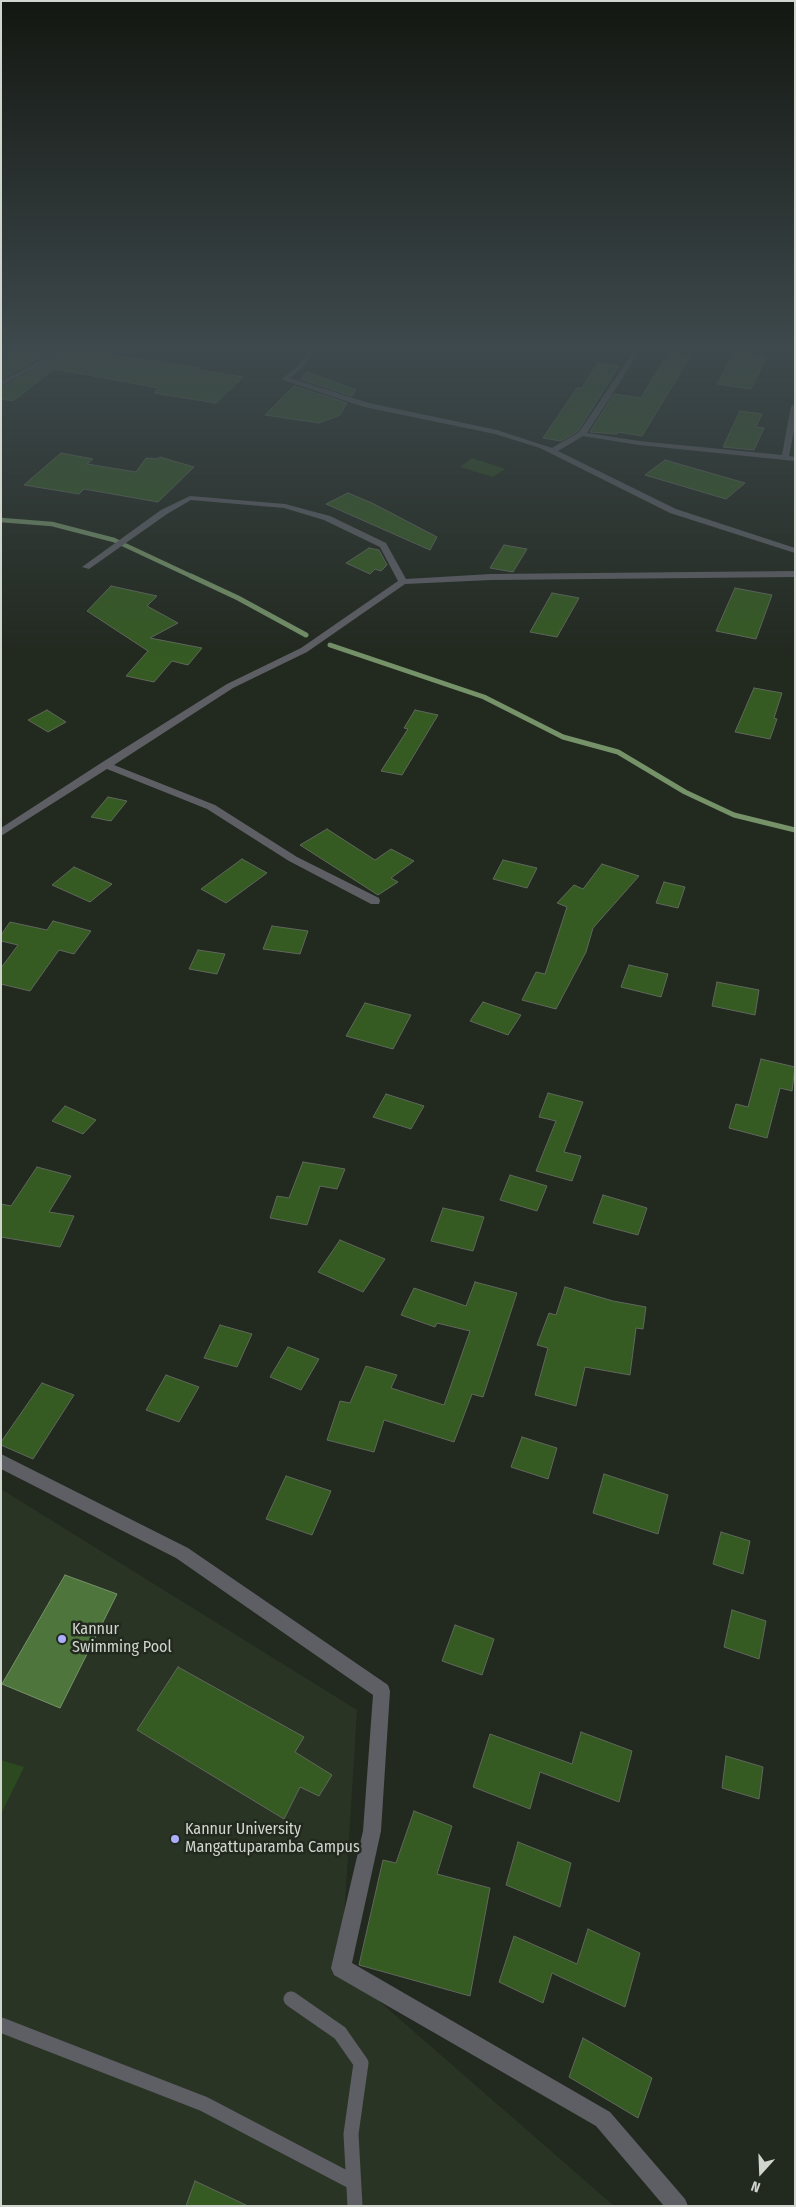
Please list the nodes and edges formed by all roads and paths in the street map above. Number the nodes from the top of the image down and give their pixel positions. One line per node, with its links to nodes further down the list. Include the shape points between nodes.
1 (558, 454): 6 (street, via 673,511)
2 (746, 454): 4 (street)
3 (786, 454): 4 (street)
4 (785, 458): 5 (street)
5 (795, 459)
6 (795, 551)
7 (86, 567): 9 (street, via 164,512 190,498 285,506 327,518 383,545)
8 (795, 574): 9 (street, via 491,577)
9 (403, 582): 10 (street, via 304,650 230,686)
10 (105, 765): 11 (street); 12 (street, via 211,807 293,859)
11 (1, 833)
12 (375, 901)
13 (1, 1462): 18 (street, via 182,1553 382,1691 372,1831 341,1968 603,2119)
14 (291, 1998): 16 (lane, via 340,2033 361,2063 351,2134)
15 (1, 2026): 16 (lane, via 204,2104)
16 (353, 2182): 17 (lane)
17 (355, 2206)
18 (678, 2206)

